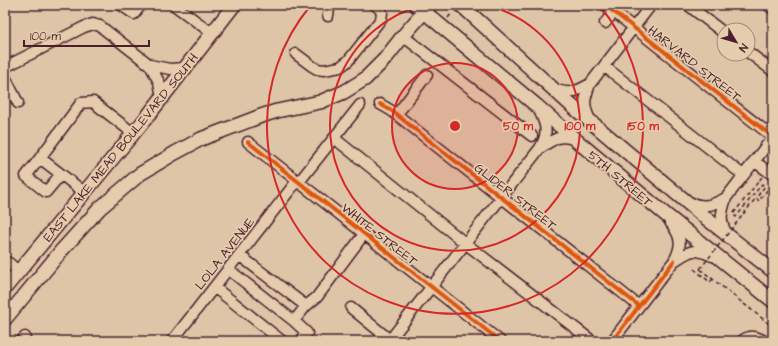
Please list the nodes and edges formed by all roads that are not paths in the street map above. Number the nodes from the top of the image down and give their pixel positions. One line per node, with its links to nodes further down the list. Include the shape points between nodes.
1 (121, 5): 2 (street, via 134,14)
2 (141, 5)
3 (174, 5): 19 (street)
4 (330, 5): 15 (street)
5 (375, 5): 21 (street, via 382,13 381,19 348,61 340,66 317,69)
6 (461, 5): 31 (main road, 5TH STREET)
7 (605, 5): 14 (street, HARVARD STREET)
8 (651, 5): 18 (street)
9 (688, 5): 17 (street)
10 (768, 5): 13 (street)
11 (233, 6): 19 (main road, EAST LAKE MEAD BOULEVARD SOUTH)
12 (424, 7): 20 (main road); 36 (main road, 5TH STREET)
13 (773, 9)
14 (614, 12): 16 (street); 18 (street, HARVARD STREET)
15 (328, 16)
16 (605, 24)
17 (716, 27)
18 (633, 28): 24 (street); 41 (street, HARVARD STREET)
19 (212, 33): 26 (main road, EAST LAKE MEAD BOULEVARD SOUTH)
20 (403, 36): 40 (street); 74 (main road, via 365,79 344,92 320,102 261,116 201,139 140,174 100,208 57,255)
21 (296, 54)
22 (756, 58): 27 (street)
23 (150, 65): 25 (street, via 100,26 93,24); 26 (street, via 170,69); 32 (street, via 159,82)
24 (604, 66): 30 (street); 49 (street)
25 (5, 67)
26 (185, 68): 32 (main road, EAST LAKE MEAD BOULEVARD SOUTH)
27 (773, 71)
28 (428, 75): 37 (street)
29 (5, 76): 33 (street)
30 (590, 84): 31 (street, via 572,92); 38 (street, via 585,104)
31 (553, 89): 38 (main road, 5TH STREET)
32 (162, 97): 39 (main road, EAST LAKE MEAD BOULEVARD SOUTH)
33 (18, 102)
34 (380, 104): 37 (street, GLIDER STREET)
35 (360, 105): 42 (street, LOLA AVENUE)
36 (538, 106): 44 (main road, 5TH STREET); 45 (street, via 546,129)
37 (396, 114): 53 (street, GLIDER STREET)
38 (591, 122): 55 (main road, 5TH STREET)
39 (133, 133): 46 (street, via 93,102 81,103); 52 (main road, EAST LAKE MEAD BOULEVARD SOUTH)
40 (532, 136)
41 (773, 137): 47 (street)
42 (334, 138): 51 (street, LOLA AVENUE); 59 (street)
43 (248, 142): 51 (street, WHITE STREET)
44 (577, 142): 45 (street, via 567,137 559,137); 56 (main road, 5TH STREET)
45 (540, 148): 53 (street)
46 (40, 158): 48 (street); 48 (street, via 26,176 46,192)
47 (754, 161): 49 (street); 50 (street)
48 (61, 174): 52 (street)
49 (743, 175): 54 (street)
50 (768, 175)
51 (298, 182): 57 (street, WHITE STREET); 60 (street, LOLA AVENUE)
52 (84, 192): 66 (main road, EAST LAKE MEAD BOULEVARD SOUTH)
53 (501, 197): 59 (street); 72 (street, GLIDER STREET)
54 (726, 198): 55 (street, via 708,206 696,205); 58 (street, via 721,218)
55 (685, 200): 58 (main road, 5TH STREET)
56 (666, 215): 61 (street, via 679,238 679,248); 62 (main road, 5TH STREET)
57 (364, 234): 67 (street, WHITE STREET); 71 (street, via 317,297)
58 (728, 235): 65 (main road, 5TH STREET)
59 (465, 243): 67 (street); 82 (street)
60 (239, 255): 64 (street, LOLA AVENUE); 71 (street)
61 (674, 261): 62 (street, via 696,250); 72 (street)
62 (723, 261): 70 (main road, 5TH STREET)
63 (5, 263): 66 (street, via 9,263)
64 (228, 269): 68 (street, LOLA AVENUE); 75 (street)
65 (773, 271)
66 (19, 272): 69 (main road, EAST LAKE MEAD BOULEVARD SOUTH)
67 (431, 286): 80 (street); 81 (street, WHITE STREET)
68 (214, 287): 76 (street, LOLA AVENUE); 78 (street)
69 (5, 288)
70 (773, 301)
71 (306, 306): 75 (street)
72 (639, 306): 83 (street)
73 (351, 308): 80 (street)
74 (5, 320)
75 (294, 321): 79 (street, via 306,333)
76 (173, 340)
77 (744, 340): 84 (street, via 757,337)
78 (282, 341)
79 (300, 341)
80 (389, 341)
81 (500, 341)
82 (592, 341)
83 (612, 341)
84 (764, 341)

